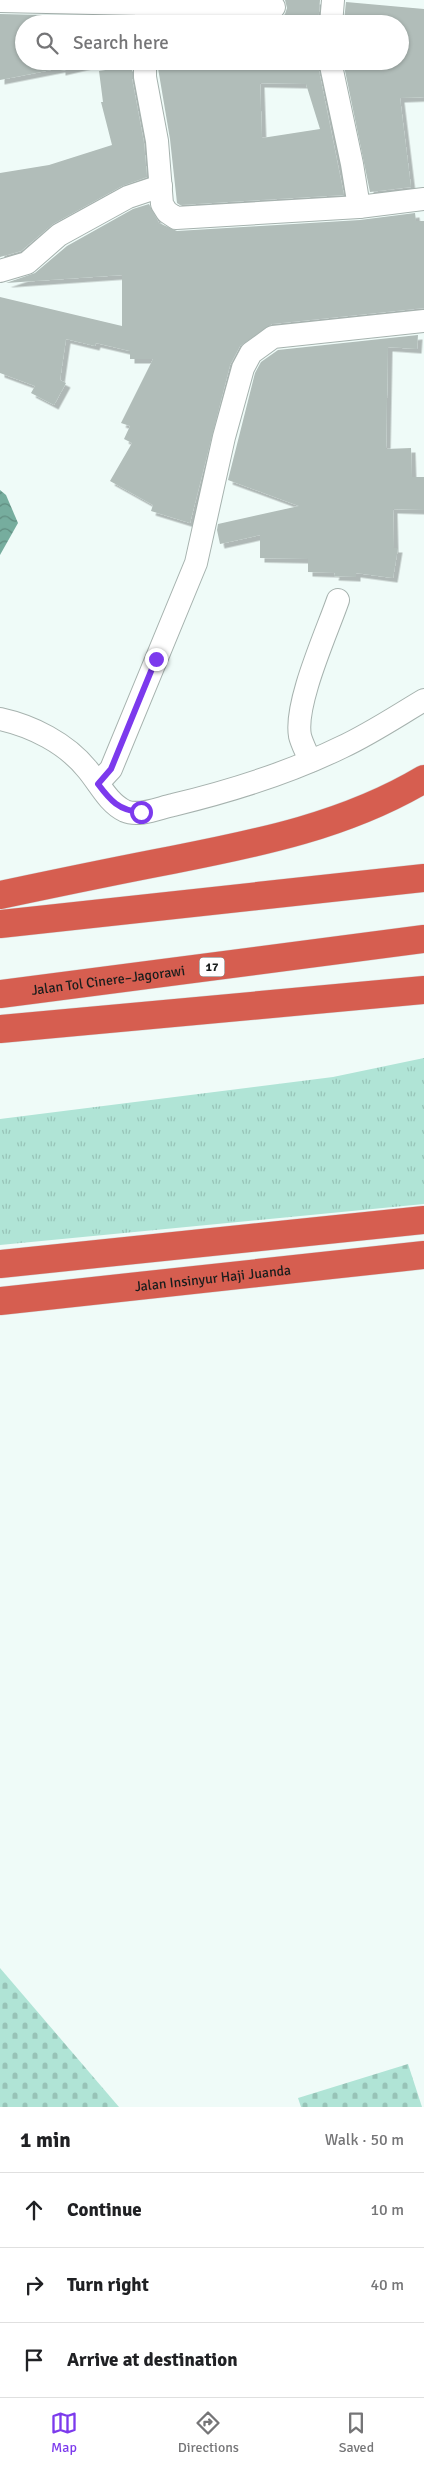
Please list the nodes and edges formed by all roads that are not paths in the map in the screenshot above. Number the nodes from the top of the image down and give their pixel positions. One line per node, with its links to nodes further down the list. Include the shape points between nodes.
1 (333, 0): 5 (street)
2 (0, 1): 4 (street)
3 (274, 7): 4 (street)
4 (146, 13)
5 (332, 15)
6 (145, 70): 8 (street, via 158,141)
7 (332, 70): 10 (street)
8 (161, 186): 10 (street, via 162,204 176,218); 11 (street, via 128,197 59,235 27,263)
9 (424, 199): 10 (street)
10 (359, 207)
11 (0, 271)
12 (424, 321): 18 (street, via 273,337 252,353 243,368 224,437 196,563 111,769)
13 (338, 600): 16 (street, via 300,713 300,736)
14 (424, 700): 16 (street, via 342,748)
15 (0, 719): 18 (street, via 20,723 58,743 74,755)
16 (310, 761): 18 (street, via 215,795 141,812 127,812 117,806)
17 (424, 780): 20 (highway, via 392,798 314,828 214,852)
18 (98, 784)
19 (424, 878): 21 (highway)
20 (0, 895)
21 (0, 924)
22 (424, 939): 24 (highway, Jalan Tol Cinere–Jagorawi / 17)
23 (424, 990): 25 (highway)
24 (0, 994)
25 (0, 1029)
26 (424, 1220): 28 (highway)
27 (424, 1255): 29 (highway, Jalan Insinyur Haji Juanda)
28 (1, 1264): 29 (highway)
29 (4, 1301)

